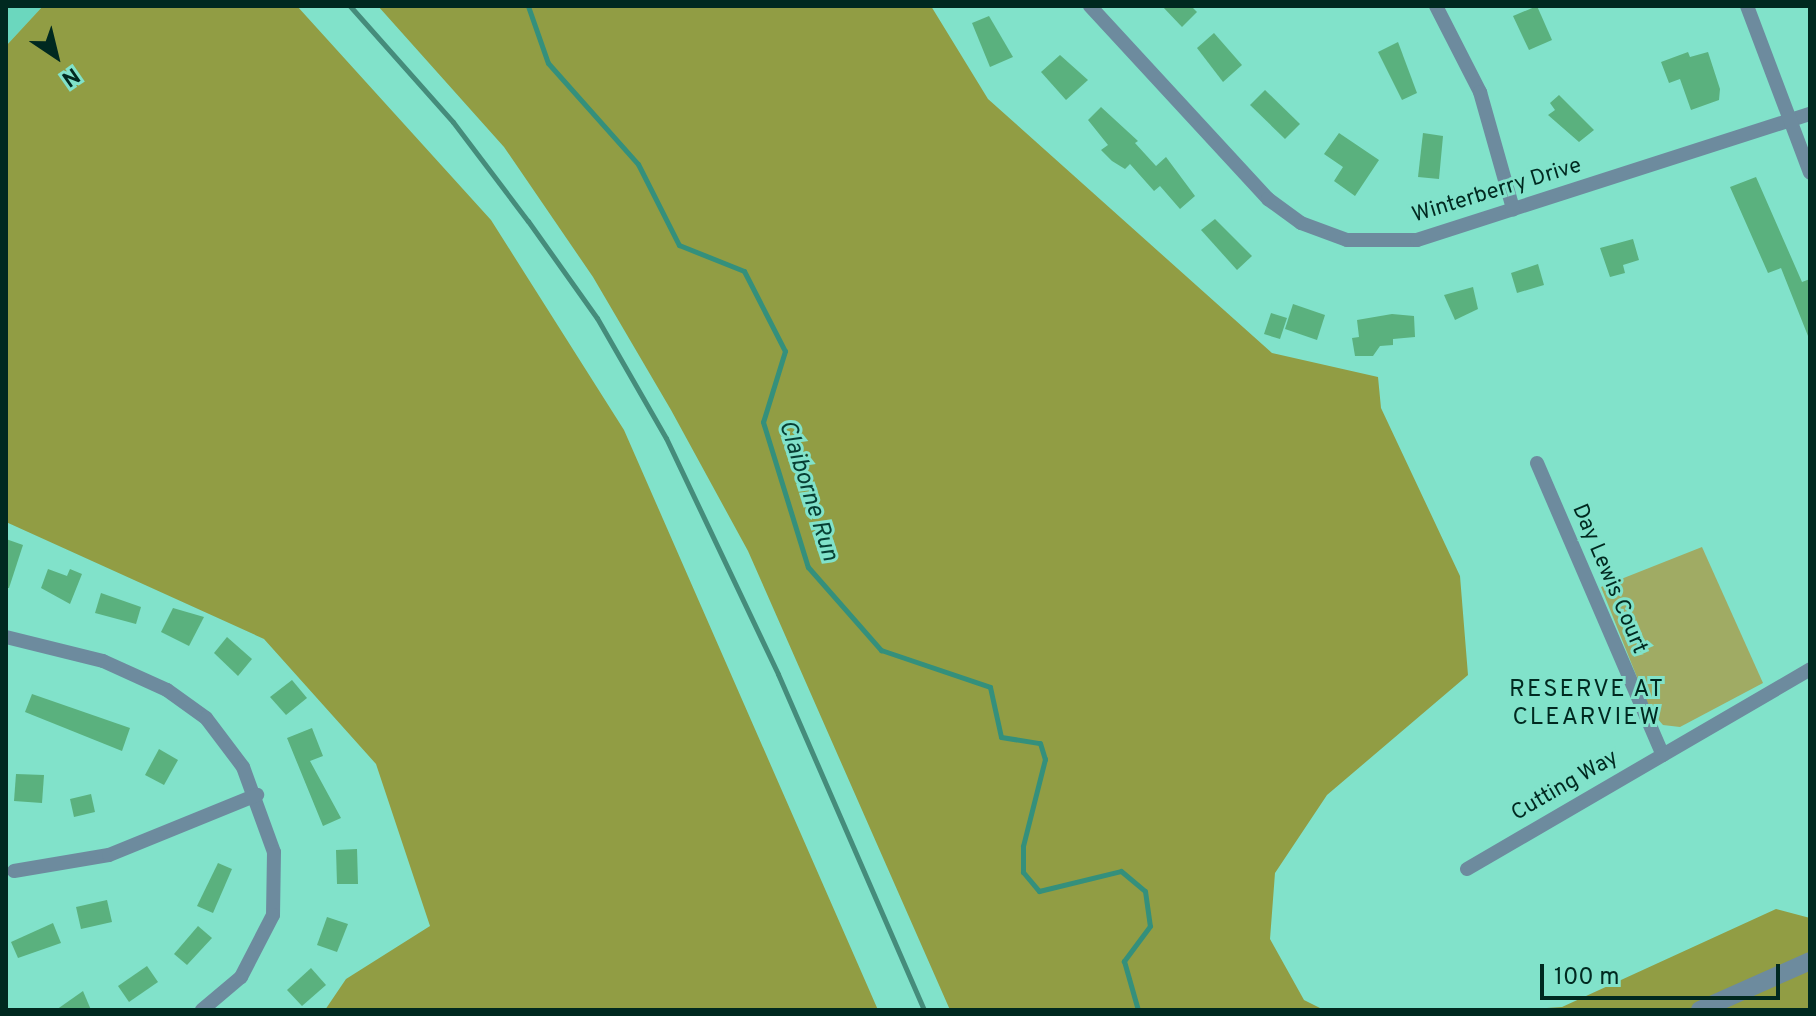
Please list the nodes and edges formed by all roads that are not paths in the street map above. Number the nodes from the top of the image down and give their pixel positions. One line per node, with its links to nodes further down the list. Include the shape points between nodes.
1 (1090, 6): 7 (street, Winterberry Drive, via 1268,199 1301,223 1347,240 1397,243)
2 (1436, 6): 7 (street, via 1480,92)
3 (1747, 6): 5 (street)
4 (1810, 114): 5 (street, Winterberry Drive)
5 (1787, 122): 6 (street); 7 (street, Winterberry Drive)
6 (1810, 173)
7 (1513, 209)
8 (1537, 463): 11 (street, Day Lewis Court)
9 (6, 637): 12 (street, via 103,661 167,690 197,710 226,741)
10 (1810, 669): 11 (street, Cutting Way)
11 (1663, 755): 13 (street, Cutting Way)
12 (257, 795): 14 (street, via 109,855); 16 (street, via 274,852 273,915 241,977)
13 (1467, 869)
14 (14, 871)
15 (1810, 961): 17 (street)
16 (202, 1010)
17 (1700, 1010)

